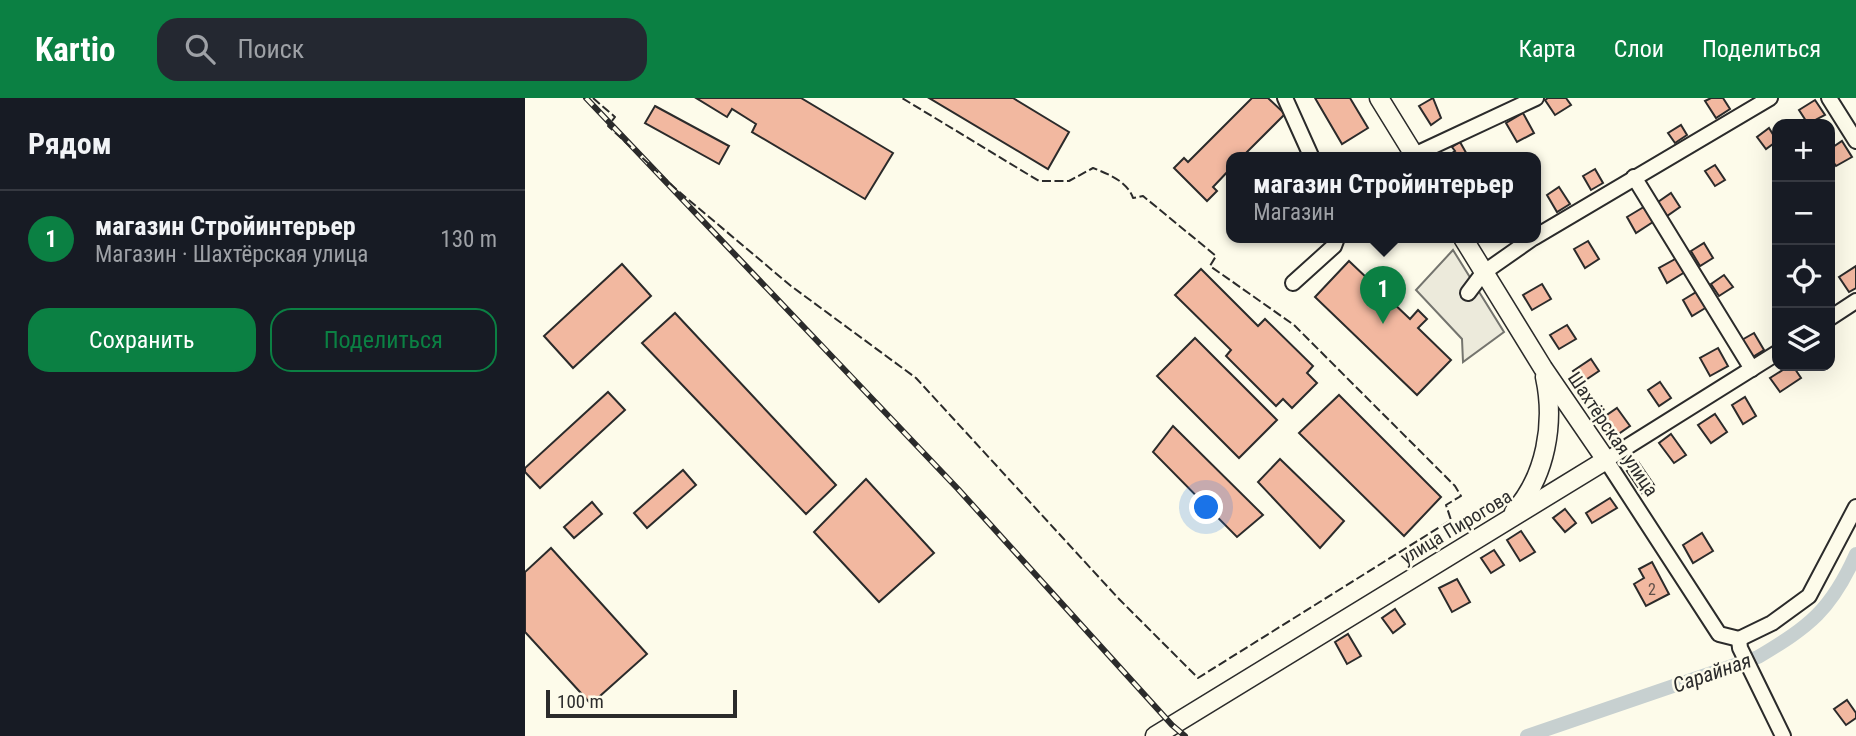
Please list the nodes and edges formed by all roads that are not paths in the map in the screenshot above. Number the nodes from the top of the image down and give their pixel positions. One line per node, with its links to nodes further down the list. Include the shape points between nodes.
1 (1285, 98): 7 (street)
2 (1379, 98): 8 (main road)
3 (1536, 98): 9 (street)
4 (1770, 98): 10 (street)
5 (1829, 98): 6 (street)
6 (1856, 141)
7 (1310, 152)
8 (1413, 152)
9 (1423, 152)
10 (1634, 177): 11 (street); 22 (street)
11 (1541, 234)
12 (1335, 243): 16 (street)
13 (1466, 243): 15 (main road, Шахтёрская улица)
14 (1527, 243): 15 (street)
15 (1483, 273): 17 (street); 21 (main road, Шахтёрская улица)
16 (1293, 283)
17 (1468, 293)
18 (1856, 301): 19 (street)
19 (1835, 315)
20 (1772, 356): 22 (street, улица Пирогова)
21 (1542, 368): 23 (main road, Шахтёрская улица); 25 (main road, via 1549,416 1542,461 1527,494)
22 (1752, 369): 23 (street, улица Пирогова)
23 (1606, 460): 25 (main road, улица Пирогова); 26 (street, Шахтёрская улица, via 1719,634)
24 (1856, 507): 26 (street, via 1809,596)
25 (1504, 522): 27 (main road, улица Пирогова)
26 (1739, 644): 28 (street)
27 (1155, 736)
28 (1783, 736)

